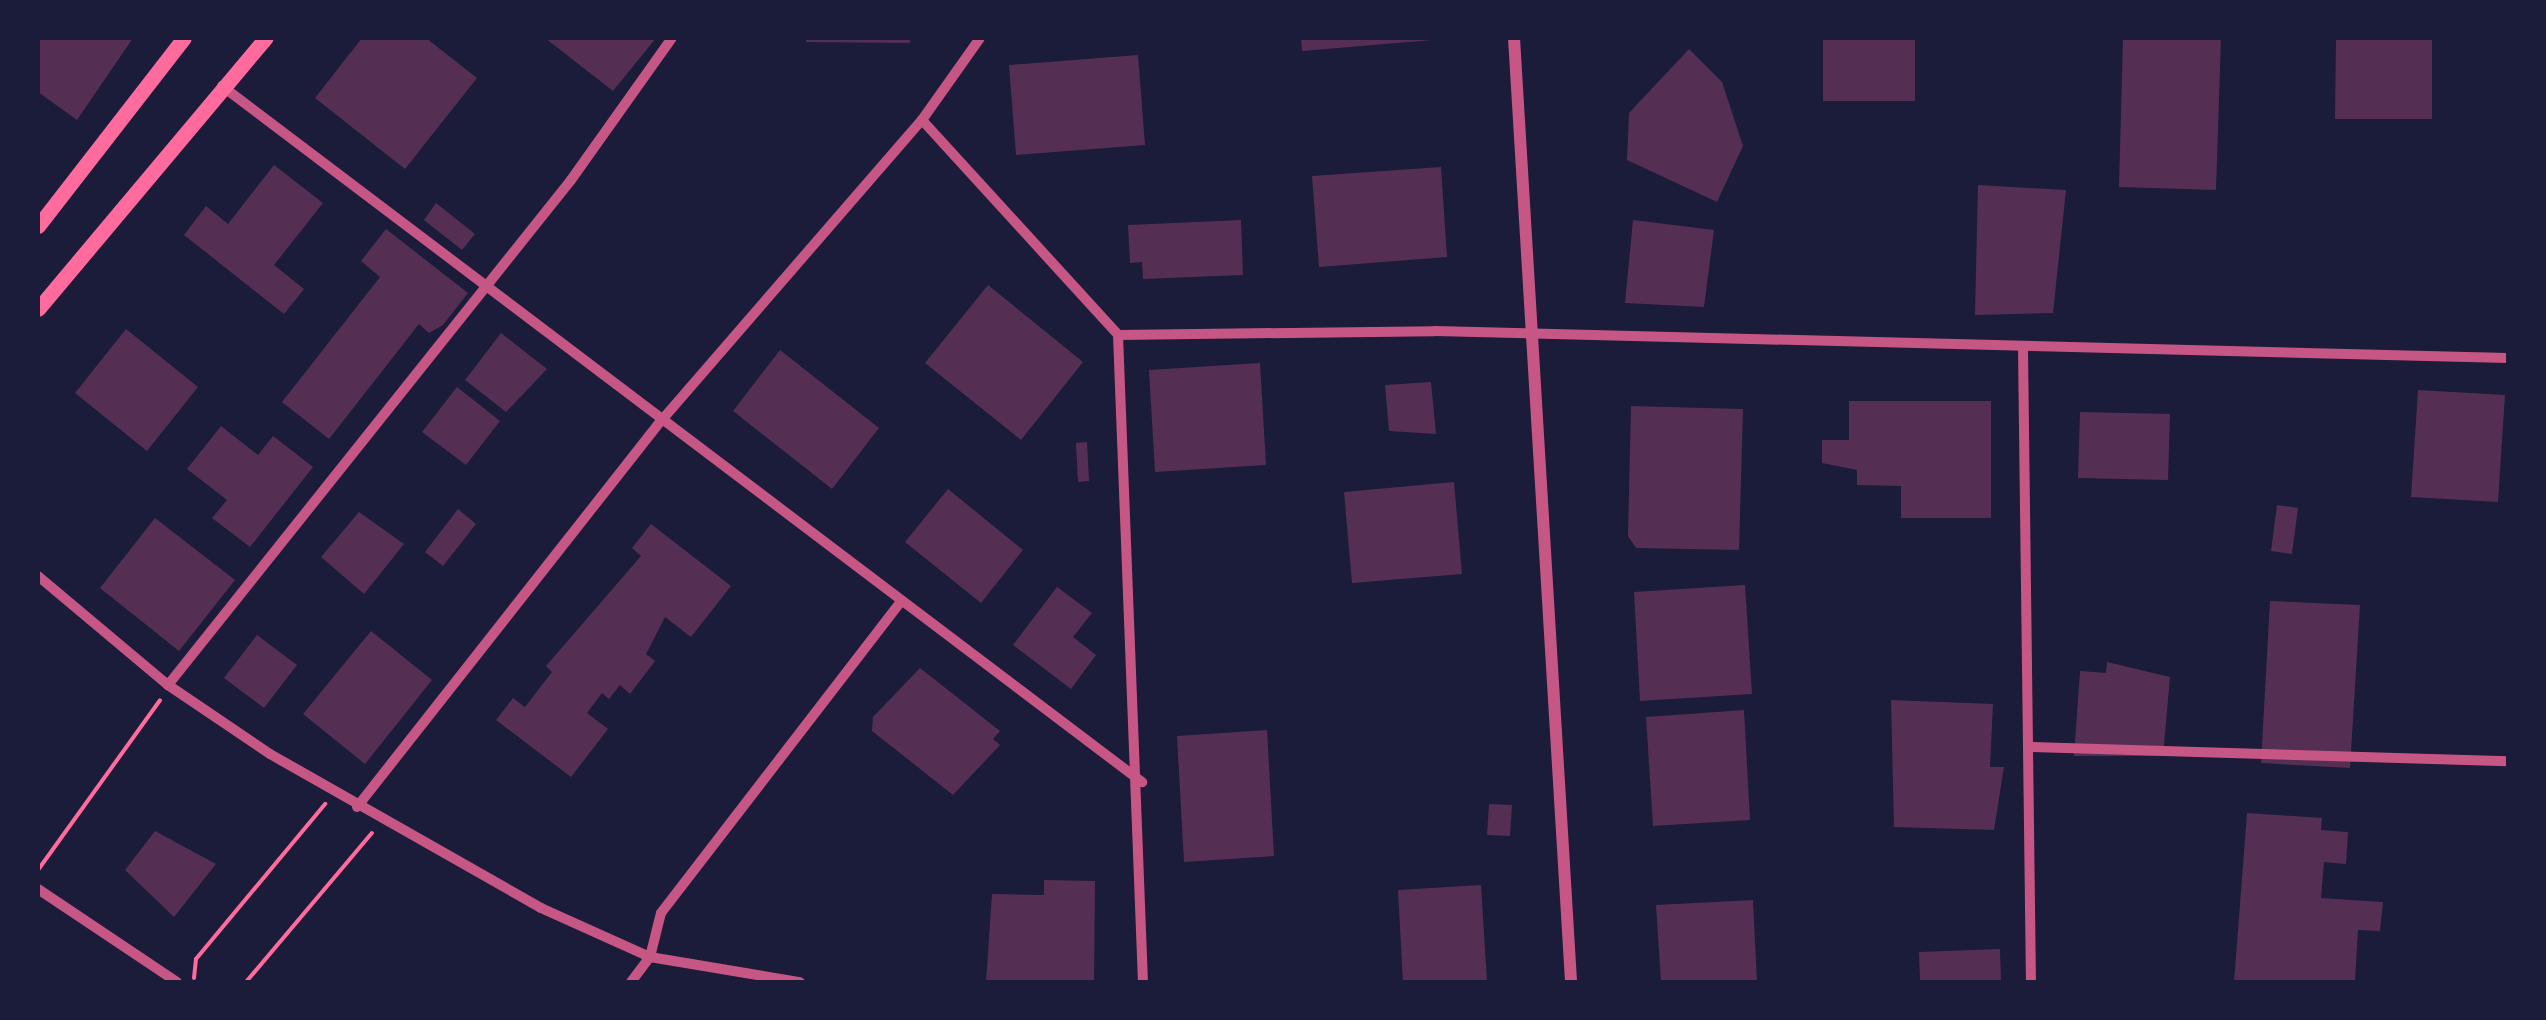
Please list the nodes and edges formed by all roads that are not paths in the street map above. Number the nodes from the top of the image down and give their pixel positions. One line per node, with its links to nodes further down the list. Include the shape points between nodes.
1 (184, 38): 8 (main road)
2 (265, 38): 6 (main road)
3 (672, 38): 9 (street)
4 (980, 38): 7 (street)
5 (1514, 38): 12 (street)
6 (222, 86): 9 (street); 10 (main road)
7 (922, 120): 11 (street); 15 (street)
8 (38, 226)
9 (484, 291): 15 (street); 18 (street)
10 (38, 309)
11 (1118, 334): 12 (street); 21 (street)
12 (1531, 334): 13 (street); 29 (street)
13 (2023, 350): 14 (street); 19 (street)
14 (2508, 358)
15 (661, 421): 17 (street); 22 (street)
16 (38, 576): 18 (street)
17 (900, 603): 21 (street); 24 (street, via 662,914)
18 (168, 685): 22 (street)
19 (2029, 746): 20 (street); 30 (street)
20 (2508, 762)
21 (1142, 782): 28 (street)
22 (356, 807): 24 (street)
23 (38, 889): 25 (street)
24 (650, 957): 26 (street); 27 (street)
25 (176, 982)
26 (631, 982)
27 (800, 982)
28 (1142, 982)
29 (1571, 982)
30 (2031, 982)

